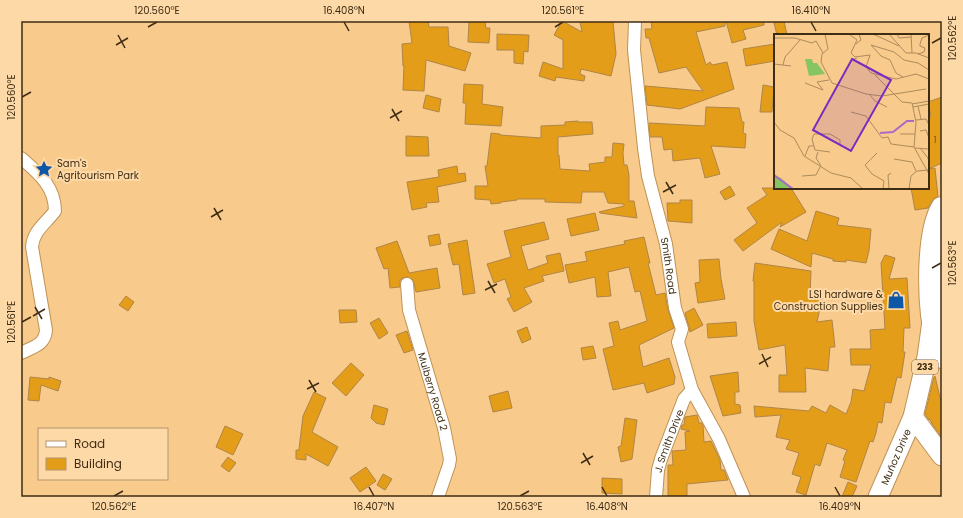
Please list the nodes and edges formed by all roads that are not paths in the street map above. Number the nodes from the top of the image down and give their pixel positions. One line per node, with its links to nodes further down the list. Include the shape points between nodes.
1 (635, 21): 8 (street, Smith Road, via 634,50 648,176 666,244 675,308 682,329 678,342)
2 (21, 158): 6 (street, via 42,177 55,202 55,210 36,232 32,247 46,330 45,338)
3 (942, 208): 5 (highway, via 933,239 930,270)
4 (407, 284): 11 (street, Mulberry Road 2, via 409,310 444,428 450,459)
5 (932, 315): 7 (highway); 9 (main road, Muñoz Drive / 233, via 927,357)
6 (21, 353)
7 (942, 357)
8 (692, 390): 12 (street, J. Smith Drive, via 684,399 661,459); 13 (street, Smith Road, via 719,439)
9 (913, 417): 10 (main road, Muñoz Drive); 14 (main road, Muñoz Drive / 233)
10 (942, 456)
11 (438, 497)
12 (656, 497)
13 (744, 497)
14 (878, 497)

